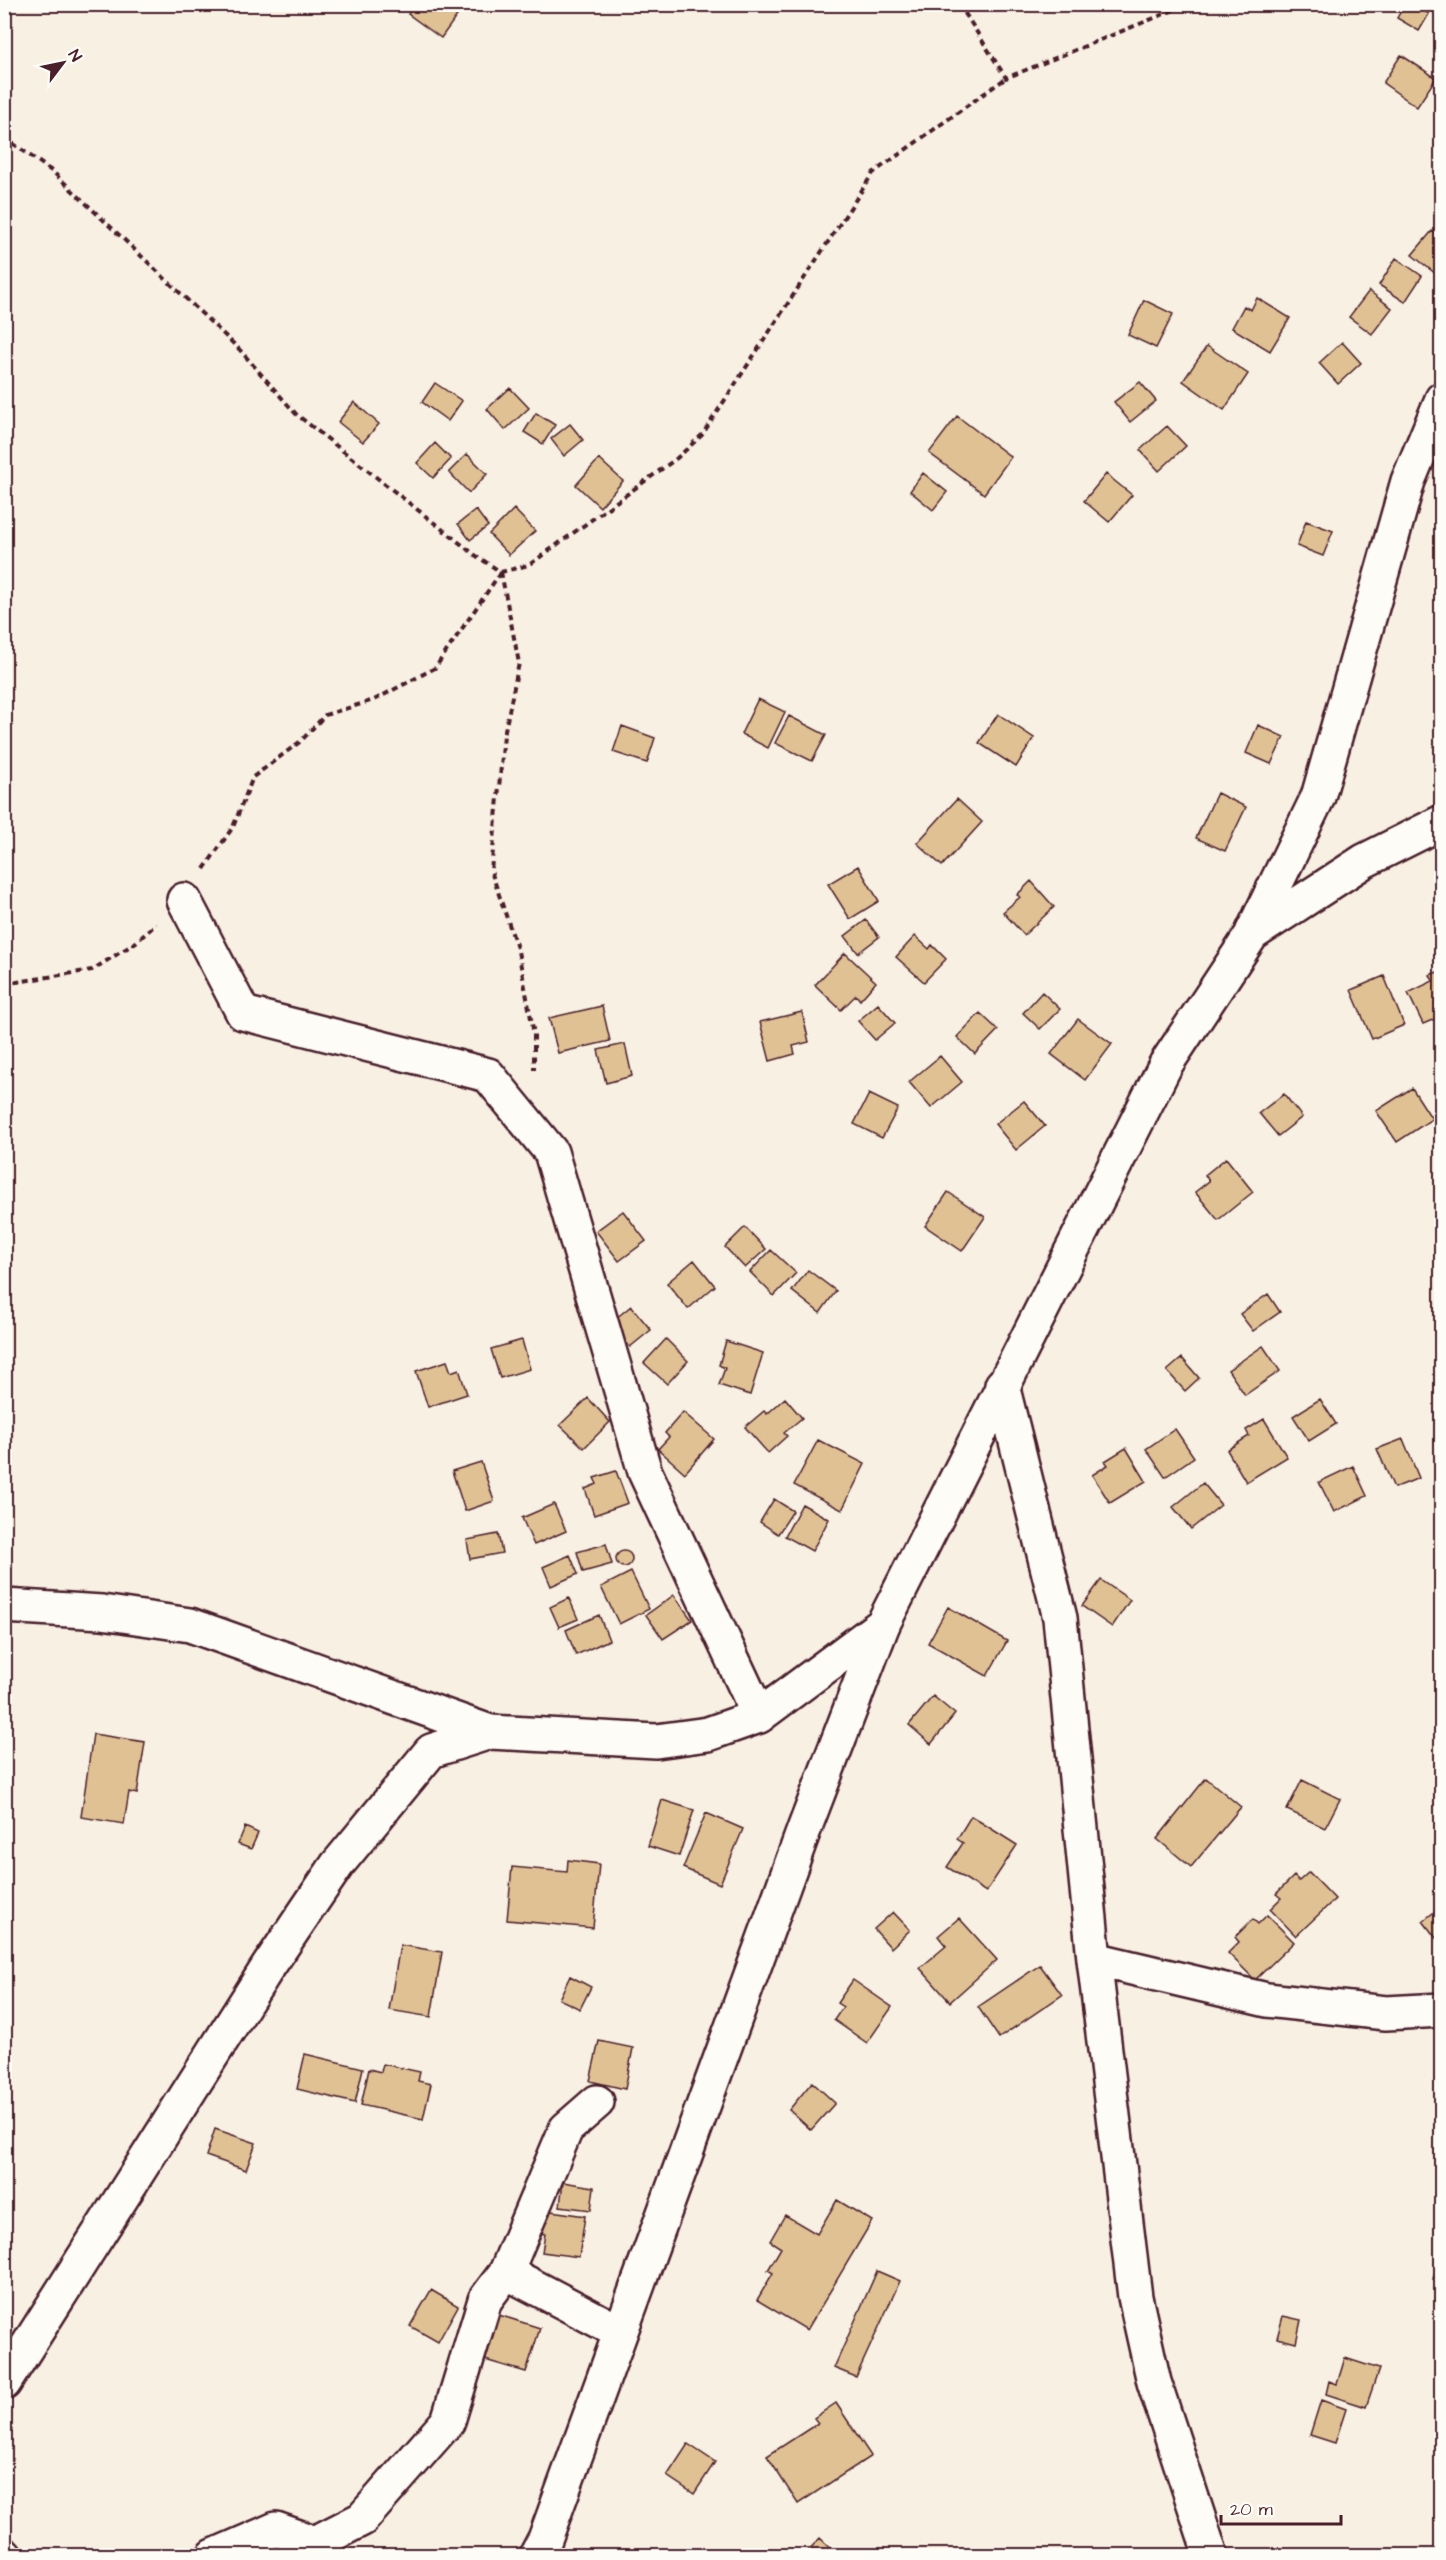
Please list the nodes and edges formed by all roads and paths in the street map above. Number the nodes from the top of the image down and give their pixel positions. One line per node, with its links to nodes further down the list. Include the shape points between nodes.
1 (958, 4): 3 (path)
2 (1189, 4): 3 (path)
3 (1006, 78): 6 (path, via 873,173 702,435 677,459 530,565)
4 (4, 136): 6 (path, via 53,172 239,349 296,414)
5 (1442, 399): 9 (street, via 1408,481 1318,797)
6 (501, 572): 8 (path, via 435,668 374,700 325,715 301,741 253,777 233,827); 11 (path, via 519,663 504,735 491,871 518,951 534,1034)
7 (1442, 822): 9 (street, via 1364,861)
8 (184, 900): 10 (path, via 135,943 92,970); 15 (street, via 243,1013 488,1075 551,1152 645,1472)
9 (1252, 934): 12 (street, via 1166,1064)
10 (4, 984)
11 (533, 1081)
12 (1002, 1385): 14 (street); 17 (street, via 1060,1618)
13 (4, 1606): 16 (street, via 102,1612 190,1625)
14 (883, 1624): 15 (street); 21 (street)
15 (759, 1716): 16 (street, via 708,1734 656,1741)
16 (490, 1732): 22 (street, via 431,1751 338,1865 262,1977)
17 (1094, 1959): 18 (street, via 1267,2000 1386,2013); 25 (street, via 1135,2297 1154,2382)
18 (1442, 2010)
19 (597, 2102): 20 (street, via 566,2129)
20 (506, 2272): 21 (street); 23 (street, via 485,2300 448,2421 362,2519 315,2542 276,2529)
21 (620, 2332): 24 (street)
22 (4, 2383)
23 (214, 2556)
24 (536, 2556)
25 (1211, 2556)

